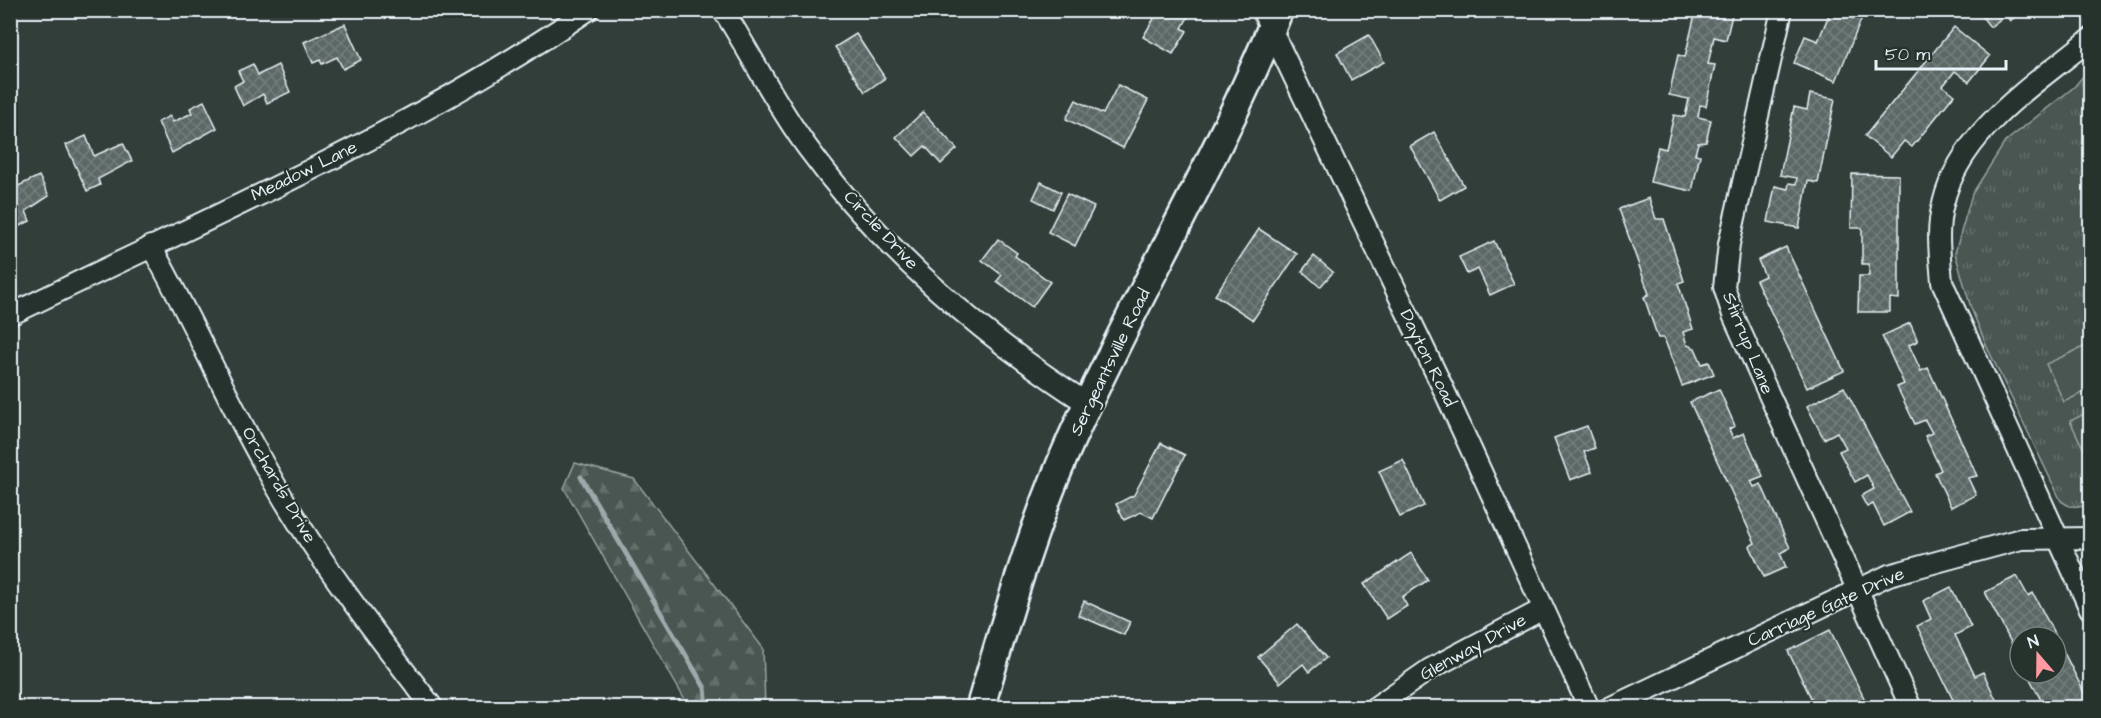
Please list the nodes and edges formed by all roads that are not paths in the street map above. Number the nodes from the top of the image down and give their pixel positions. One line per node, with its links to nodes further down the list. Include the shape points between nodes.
1 (588, 10): 6 (street, Meadow Lane, via 481,80 414,118)
2 (723, 10): 8 (street, Circle Drive, via 804,144 863,216 906,260 1011,352)
3 (1782, 10): 11 (street, Stirrup Lane, via 1729,244 1724,287 1732,315)
4 (1271, 17): 8 (main road, Sergeantsville Road, via 1233,116); 12 (street, Dayton Road)
5 (2091, 39): 10 (street, via 1990,122 1962,158 1943,203 1938,240 1942,282)
6 (151, 246): 7 (street, Meadow Lane); 14 (street, Orchards Drive, via 298,523)
7 (10, 315)
8 (1088, 404): 15 (main road, Sergeantsville Road, via 1051,487 1019,575)
9 (2091, 538): 10 (street, Carriage Gate Drive)
10 (2058, 539): 11 (street, Carriage Gate Drive, via 2021,539 1966,552 1889,575); 13 (street)
11 (1858, 590): 18 (street, Carriage Gate Drive); 19 (street, Stirrup Lane)
12 (1543, 609): 16 (street, Glenway Drive, via 1430,669); 17 (street, Dayton Road)
13 (2091, 609)
14 (434, 708)
15 (980, 708)
16 (1374, 708)
17 (1589, 708)
18 (1609, 708)
19 (1911, 708)

